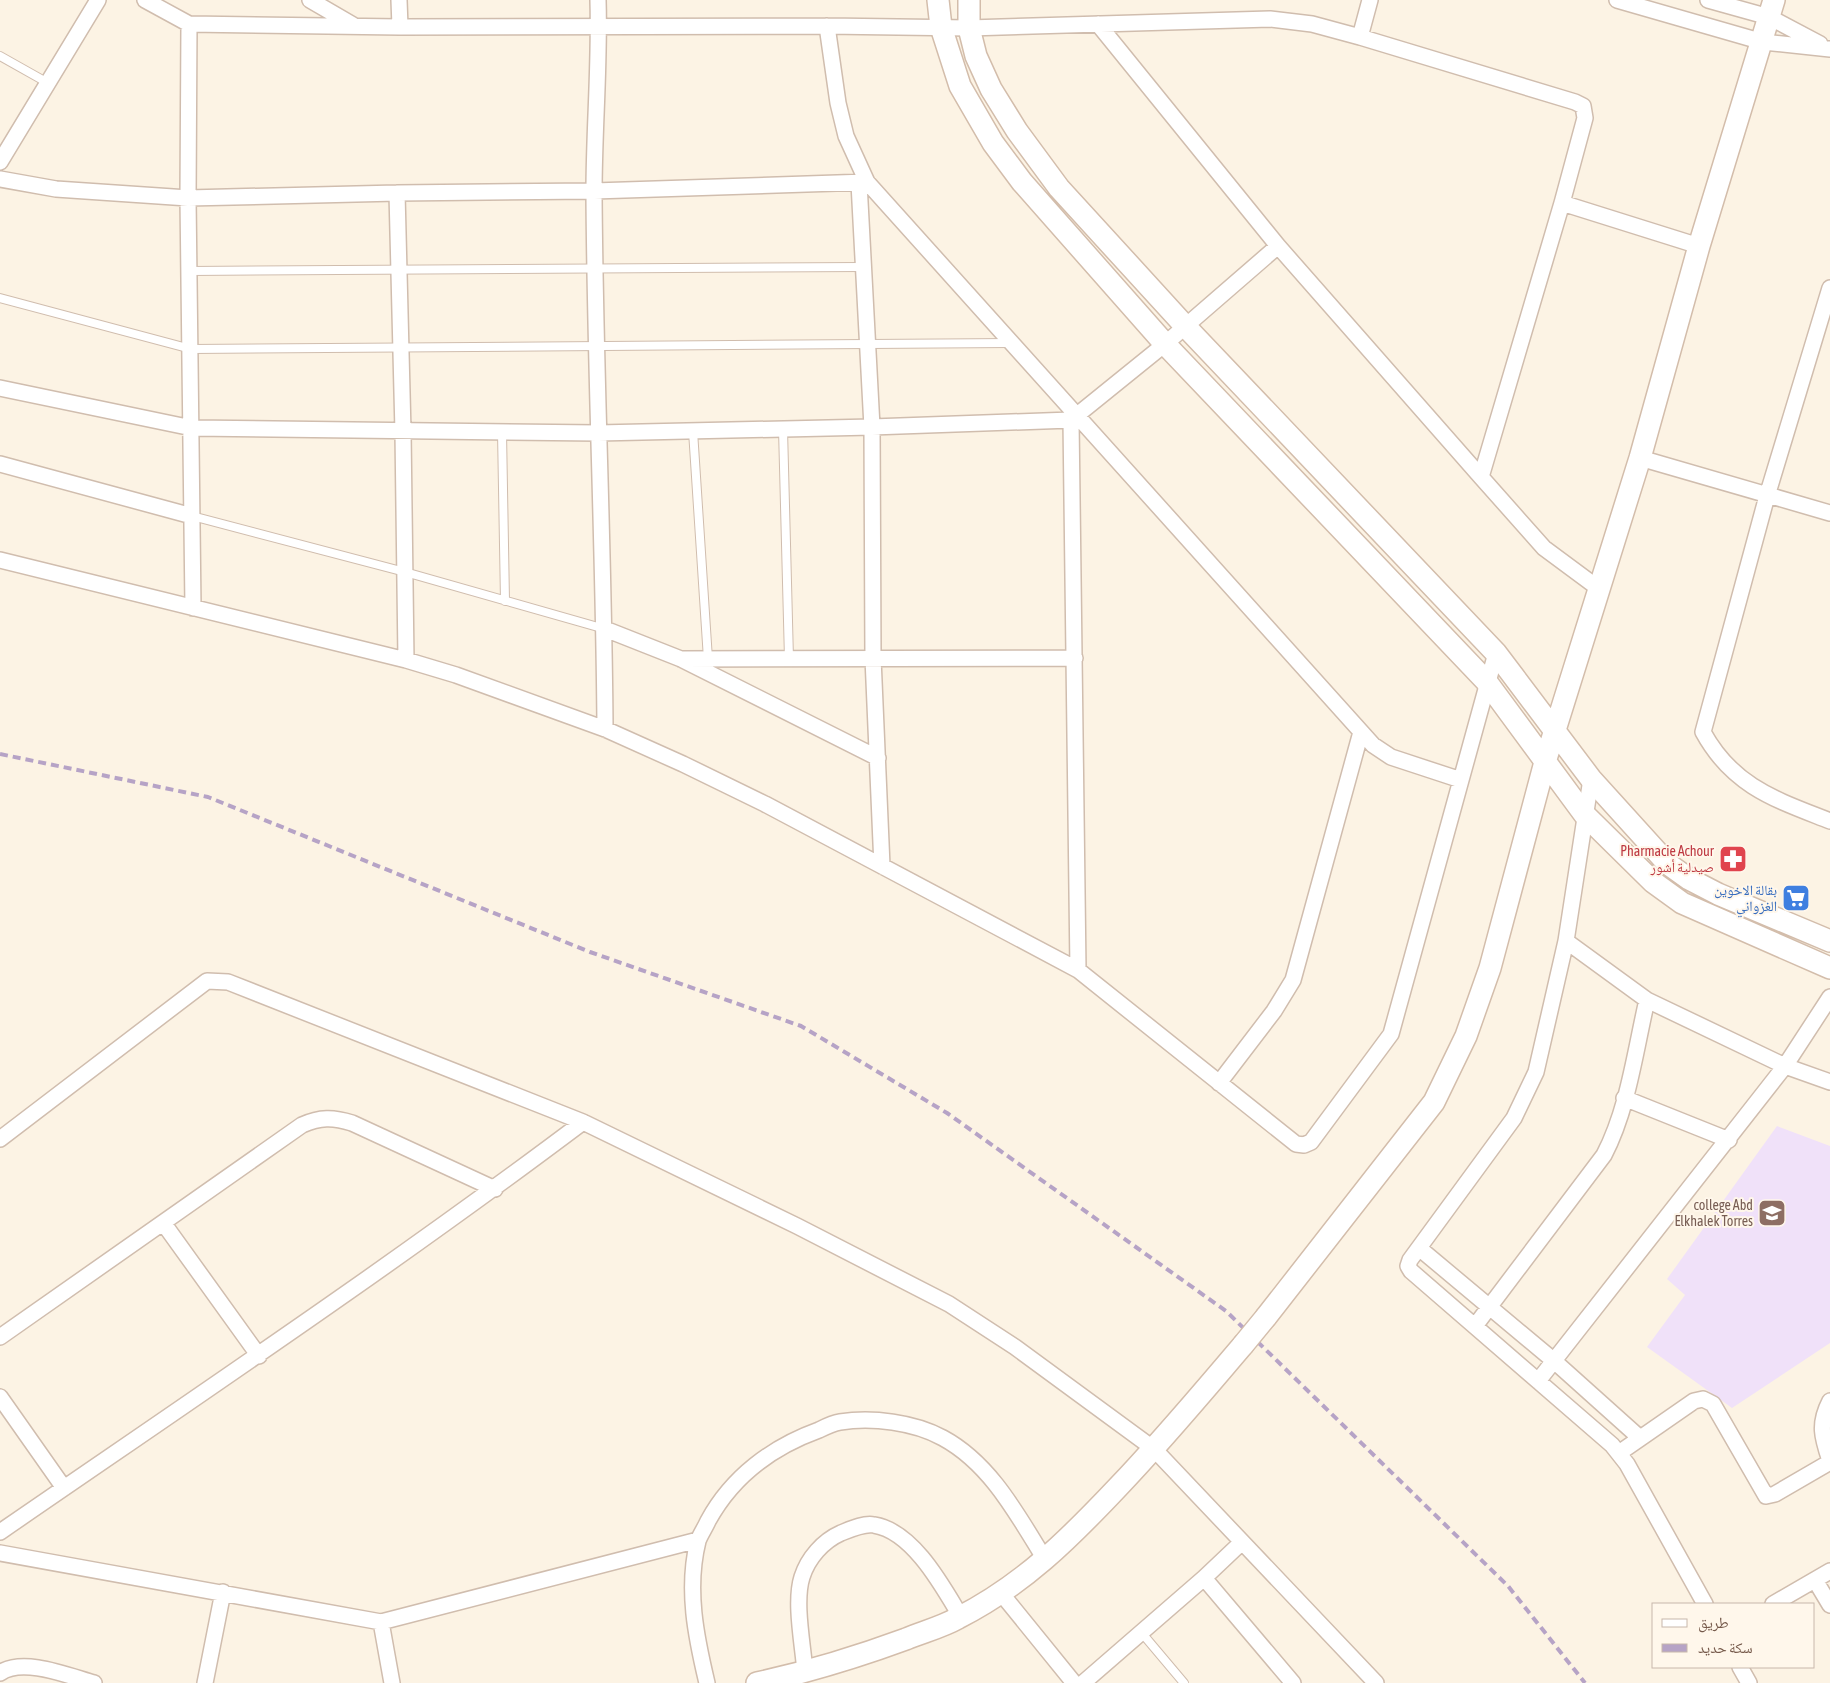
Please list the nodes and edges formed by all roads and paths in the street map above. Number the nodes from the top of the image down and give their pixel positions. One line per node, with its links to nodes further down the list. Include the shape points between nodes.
1 (98, 0): 24 (street)
2 (145, 0): 12 (street)
3 (310, 0): 14 (street)
4 (399, 0): 17 (street)
5 (598, 0): 15 (street)
6 (938, 0): 18 (street)
7 (969, 0): 19 (street)
8 (1370, 0): 20 (street)
9 (1617, 0): 21 (street)
10 (1708, 0): 11 (street)
11 (1771, 9): 21 (street); 22 (street)
12 (189, 24): 14 (street); 30 (street)
13 (1098, 24): 19 (street); 20 (street, via 1270,19 1312,24); 32 (street)
14 (354, 26): 17 (street)
15 (599, 26): 16 (street); 17 (street); 28 (street)
16 (827, 26): 18 (street); 27 (street, via 838,103)
17 (400, 27)
18 (941, 27): 19 (street); 42 (street, via 960,86 993,143 1022,182)
19 (969, 28): 40 (street, via 976,56 991,89 1017,131 1059,188)
20 (1360, 37): 31 (street, via 1583,106 1585,118)
21 (1762, 42): 22 (street); 33 (street)
22 (1828, 48)
23 (0, 56): 24 (lane)
24 (48, 83): 25 (street)
25 (0, 162)
26 (0, 178): 30 (street, via 56,189)
27 (863, 183): 28 (street); 34 (street); 41 (street)
28 (594, 191): 29 (street); 36 (street)
29 (397, 192): 30 (street); 35 (street)
30 (188, 198): 37 (street)
31 (1562, 203): 33 (street); 58 (street)
32 (1278, 246): 40 (street); 58 (street)
33 (1699, 246): 56 (street)
34 (863, 267): 36 (lane); 44 (street)
35 (399, 269): 36 (lane); 37 (lane); 45 (street)
36 (596, 269): 43 (street)
37 (189, 271): 46 (street)
38 (1830, 288): 59 (street)
39 (0, 298): 46 (lane)
40 (1186, 327): 42 (street); 68 (street)
41 (1013, 343): 44 (lane); 48 (street)
42 (1165, 344): 48 (street); 75 (street)
43 (597, 346): 44 (lane); 45 (lane); 55 (street)
44 (868, 346): 49 (street)
45 (401, 347): 46 (lane); 53 (street)
46 (191, 349): 50 (street)
47 (0, 388): 50 (street)
48 (1074, 417): 49 (street); 70 (street); 78 (street)
49 (872, 427): 51 (street); 69 (street)
50 (192, 428): 53 (street); 61 (street)
51 (783, 429): 52 (street); 73 (lane)
52 (693, 431): 55 (street); 72 (lane)
53 (403, 432): 54 (street); 63 (street)
54 (502, 432): 55 (street); 65 (lane)
55 (598, 433): 67 (street)
56 (1640, 458): 59 (street); 64 (street)
57 (0, 464): 61 (street)
58 (1481, 477): 64 (street, via 1544,548)
59 (1767, 496): 60 (street); 84 (street, via 1703,732 1729,767 1751,787)
60 (1830, 513)
61 (192, 516): 63 (lane); 66 (street)
62 (0, 560): 66 (street)
63 (405, 572): 65 (lane); 74 (street)
64 (1598, 588): 77 (street)
65 (506, 601): 67 (lane)
66 (193, 608): 74 (street)
67 (604, 629): 71 (street); 76 (street)
68 (1496, 653): 75 (street); 77 (street)
69 (873, 658): 70 (street); 73 (street); 79 (street)
70 (1075, 658): 89 (street)
71 (681, 659): 72 (street); 79 (street)
72 (708, 659): 73 (street)
73 (789, 659)
74 (406, 660): 76 (street)
75 (1486, 681): 80 (street); 82 (street)
76 (605, 729): 85 (street, via 765,804)
77 (1555, 730): 80 (street); 81 (street)
78 (1361, 732): 82 (street, via 1382,753); 94 (street, via 1293,980 1274,1011)
79 (878, 758): 85 (street)
80 (1545, 762): 83 (street); 111 (street, bridge, via 1490,968 1445,1084 1418,1124 1266,1317)
81 (1591, 779): 83 (street); 86 (street, via 1668,864 1689,879)
82 (1461, 780): 94 (street, via 1391,1034 1311,1142 1296,1144)
83 (1584, 814): 87 (street); 88 (street, via 1652,882 1682,903)
84 (1830, 821)
85 (882, 866): 89 (street)
86 (1830, 941)
87 (1566, 942): 91 (street); 101 (street, via 1536,1072 1528,1090 1514,1118)
88 (1830, 968)
89 (1078, 970): 94 (street)
90 (1830, 997): 92 (street)
91 (1647, 1000): 92 (street); 95 (street)
92 (1785, 1066): 93 (street); 98 (street)
93 (1830, 1082)
94 (1219, 1083)
95 (1624, 1098): 98 (street); 102 (street, via 1613,1138 1604,1155)
96 (583, 1122): 97 (street, via 228,982 207,981); 99 (street); 111 (street, via 949,1304 1015,1347)
97 (0, 1139)
98 (1729, 1140): 106 (street)
99 (495, 1189): 100 (street, via 352,1123 334,1117 317,1118 302,1125); 105 (street)
100 (164, 1224): 104 (street); 105 (street)
101 (1419, 1248): 102 (street); 103 (street, via 1410,1260 1408,1266 1411,1271)
102 (1490, 1306): 103 (street); 106 (street)
103 (1475, 1326): 107 (street)
104 (0, 1338)
105 (259, 1356): 114 (street)
106 (1553, 1360): 107 (street); 110 (street)
107 (1538, 1381): 112 (street)
108 (0, 1397): 114 (street)
109 (1830, 1401): 113 (street, via 1824,1413 1822,1436)
110 (1640, 1438): 112 (street); 113 (street, via 1694,1401 1704,1399 1713,1404 1766,1496)
111 (1154, 1449): 117 (street); 119 (street)
112 (1619, 1453): 125 (street)
113 (1830, 1462)
114 (64, 1488): 115 (street)
115 (0, 1532)
116 (698, 1540): 119 (street, via 720,1501 752,1466 796,1438 838,1422 864,1420 904,1424 943,1438 973,1460 1006,1496); 129 (street); 138 (street, via 693,1580 694,1626)
117 (1242, 1542): 121 (street); 143 (street)
118 (0, 1553): 123 (street)
119 (1046, 1561): 124 (street)
120 (1830, 1571): 122 (street)
121 (1204, 1578): 130 (street); 142 (street)
122 (1815, 1580): 126 (street); 127 (street)
123 (223, 1592): 129 (street); 136 (street)
124 (1001, 1593): 128 (street); 139 (street)
125 (1704, 1603)
126 (1775, 1603)
127 (1830, 1605)
128 (960, 1617): 132 (street, via 869,1653); 132 (street, via 934,1572 912,1548 893,1533 874,1525 853,1528 830,1538 812,1556 802,1577 800,1602)
129 (381, 1622): 137 (street)
130 (1140, 1632): 140 (street); 141 (lane)
131 (1741, 1668): 144 (street)
132 (805, 1672): 134 (street)
133 (0, 1673): 135 (street, via 15,1666 31,1667)
134 (770, 1682)
135 (94, 1683)
136 (205, 1683)
137 (392, 1683)
138 (707, 1683)
139 (1074, 1683)
140 (1083, 1683)
141 (1184, 1683)
142 (1293, 1683)
143 (1376, 1683)
144 (1749, 1683)

